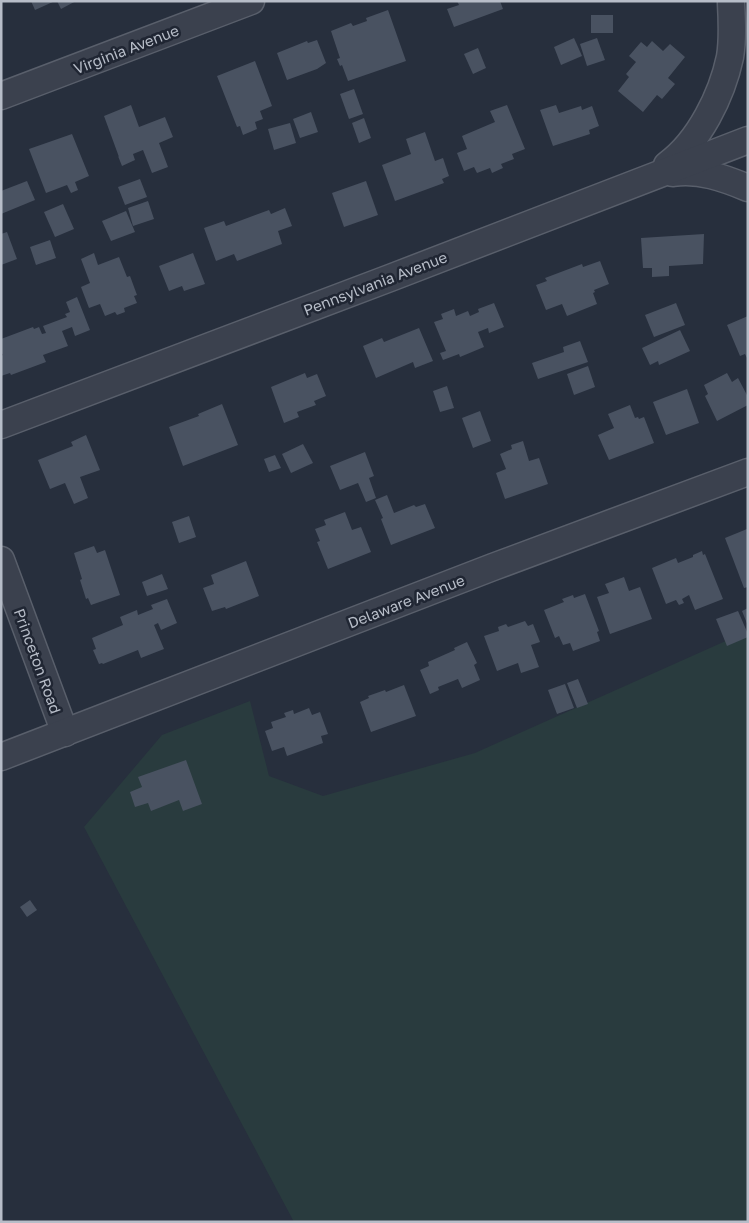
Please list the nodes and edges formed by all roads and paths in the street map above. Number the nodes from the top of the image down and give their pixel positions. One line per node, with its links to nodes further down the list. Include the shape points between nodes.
1 (251, 1): 5 (street, Virginia Avenue)
2 (730, 2): 3 (street); 4 (street); 7 (street, via 730,57 705,122 677,158)
3 (748, 24)
4 (748, 46)
5 (1, 96)
6 (748, 140): 7 (street, Pennsylvania Avenue)
7 (650, 177): 8 (street, via 680,172 701,173); 9 (street, Pennsylvania Avenue)
8 (748, 188)
9 (1, 425)
10 (748, 472): 12 (street, Delaware Avenue)
11 (1, 560): 12 (street, Princeton Road)
12 (65, 733): 13 (street, Delaware Avenue)
13 (1, 757)

